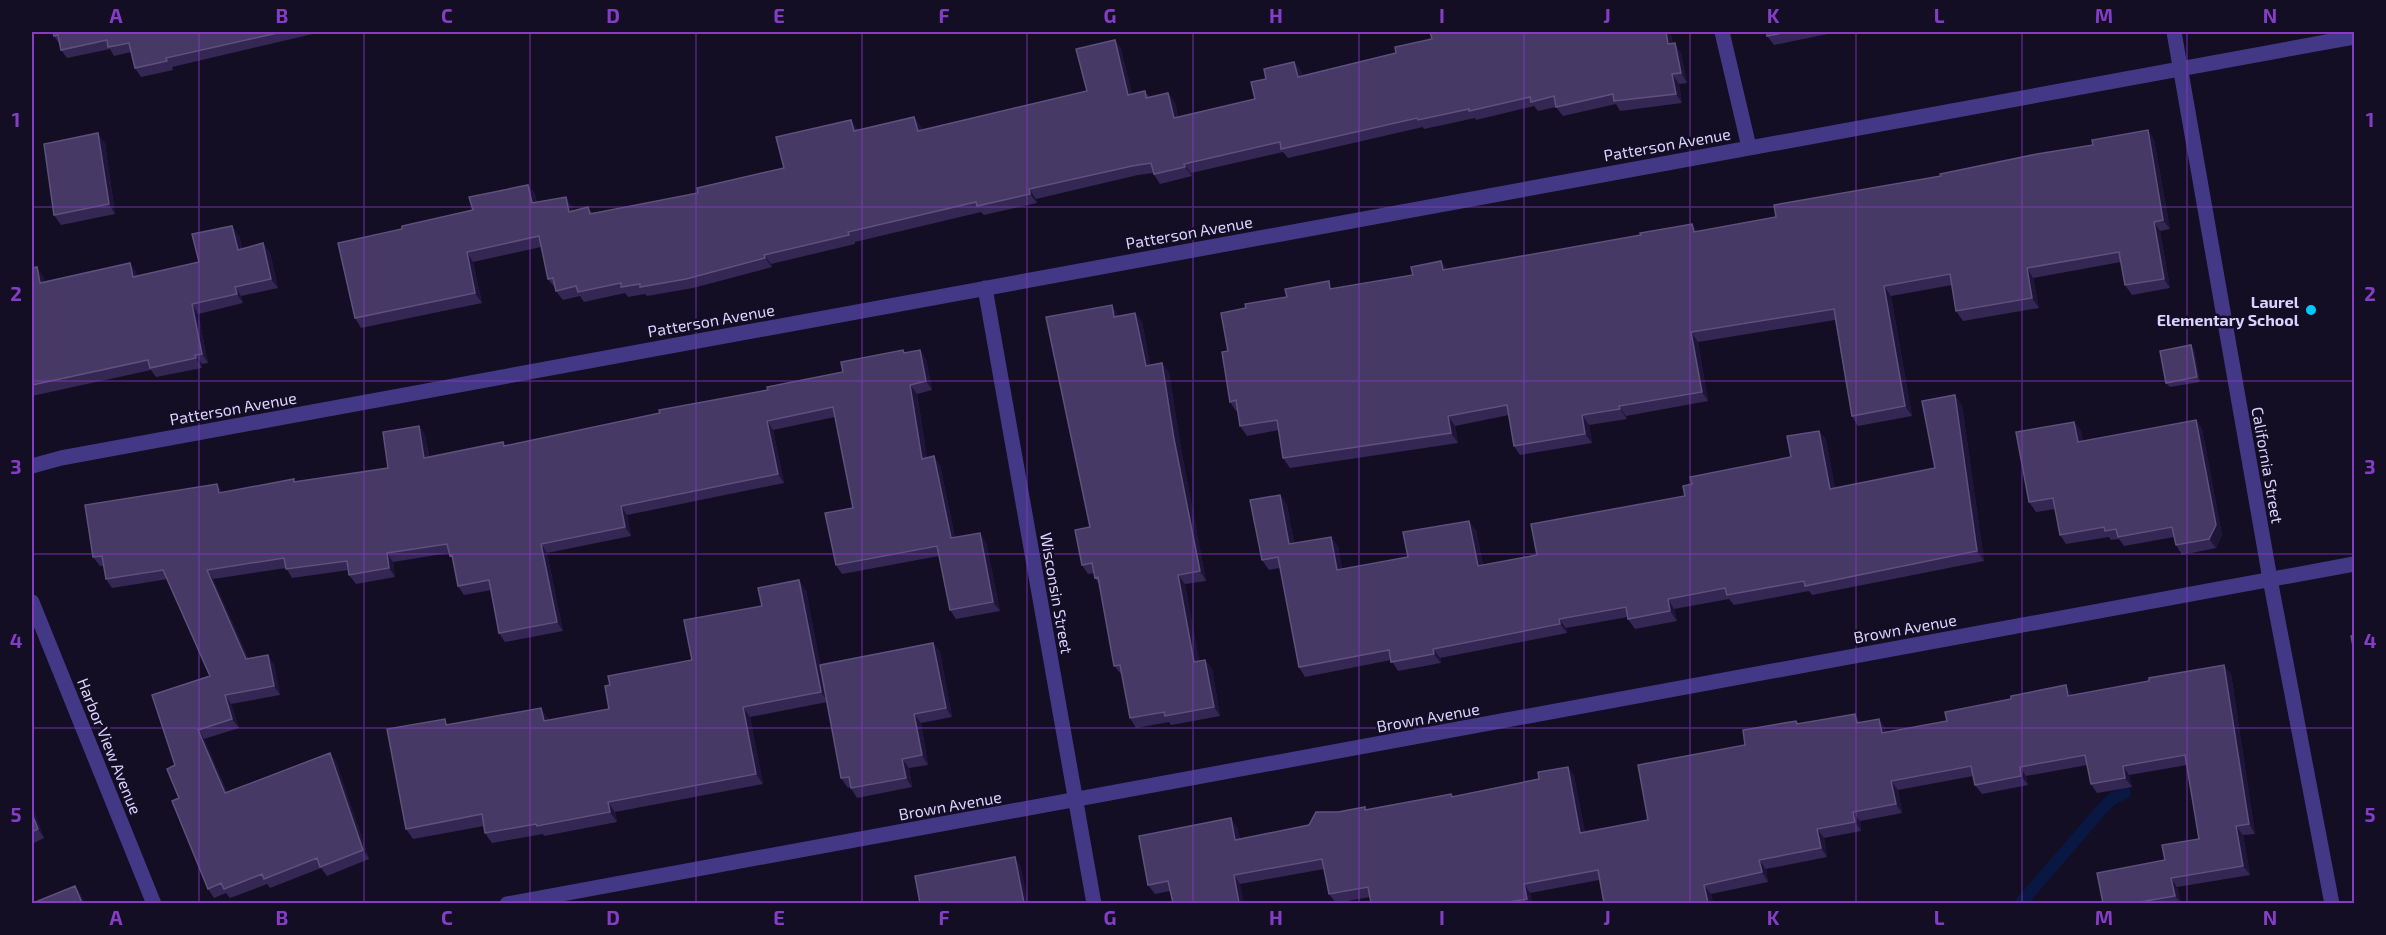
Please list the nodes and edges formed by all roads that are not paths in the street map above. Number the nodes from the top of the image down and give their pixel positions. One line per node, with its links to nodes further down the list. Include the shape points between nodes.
1 (1722, 32): 5 (street)
2 (2174, 32): 4 (street, California Street)
3 (2355, 37): 4 (street, Patterson Avenue)
4 (2181, 69): 5 (street, Patterson Avenue); 9 (street, California Street)
5 (1749, 147): 6 (street, Patterson Avenue)
6 (985, 288): 7 (street, Patterson Avenue); 11 (street, Wisconsin Street)
7 (32, 466)
8 (2355, 564): 9 (street, Brown Avenue)
9 (2270, 579): 11 (street, Brown Avenue); 15 (street, California Street)
10 (32, 602): 12 (street, Harbor View Avenue)
11 (1075, 800): 13 (street, Brown Avenue); 14 (street, Wisconsin Street)
12 (154, 903)
13 (507, 903)
14 (1094, 903)
15 (2332, 903)

